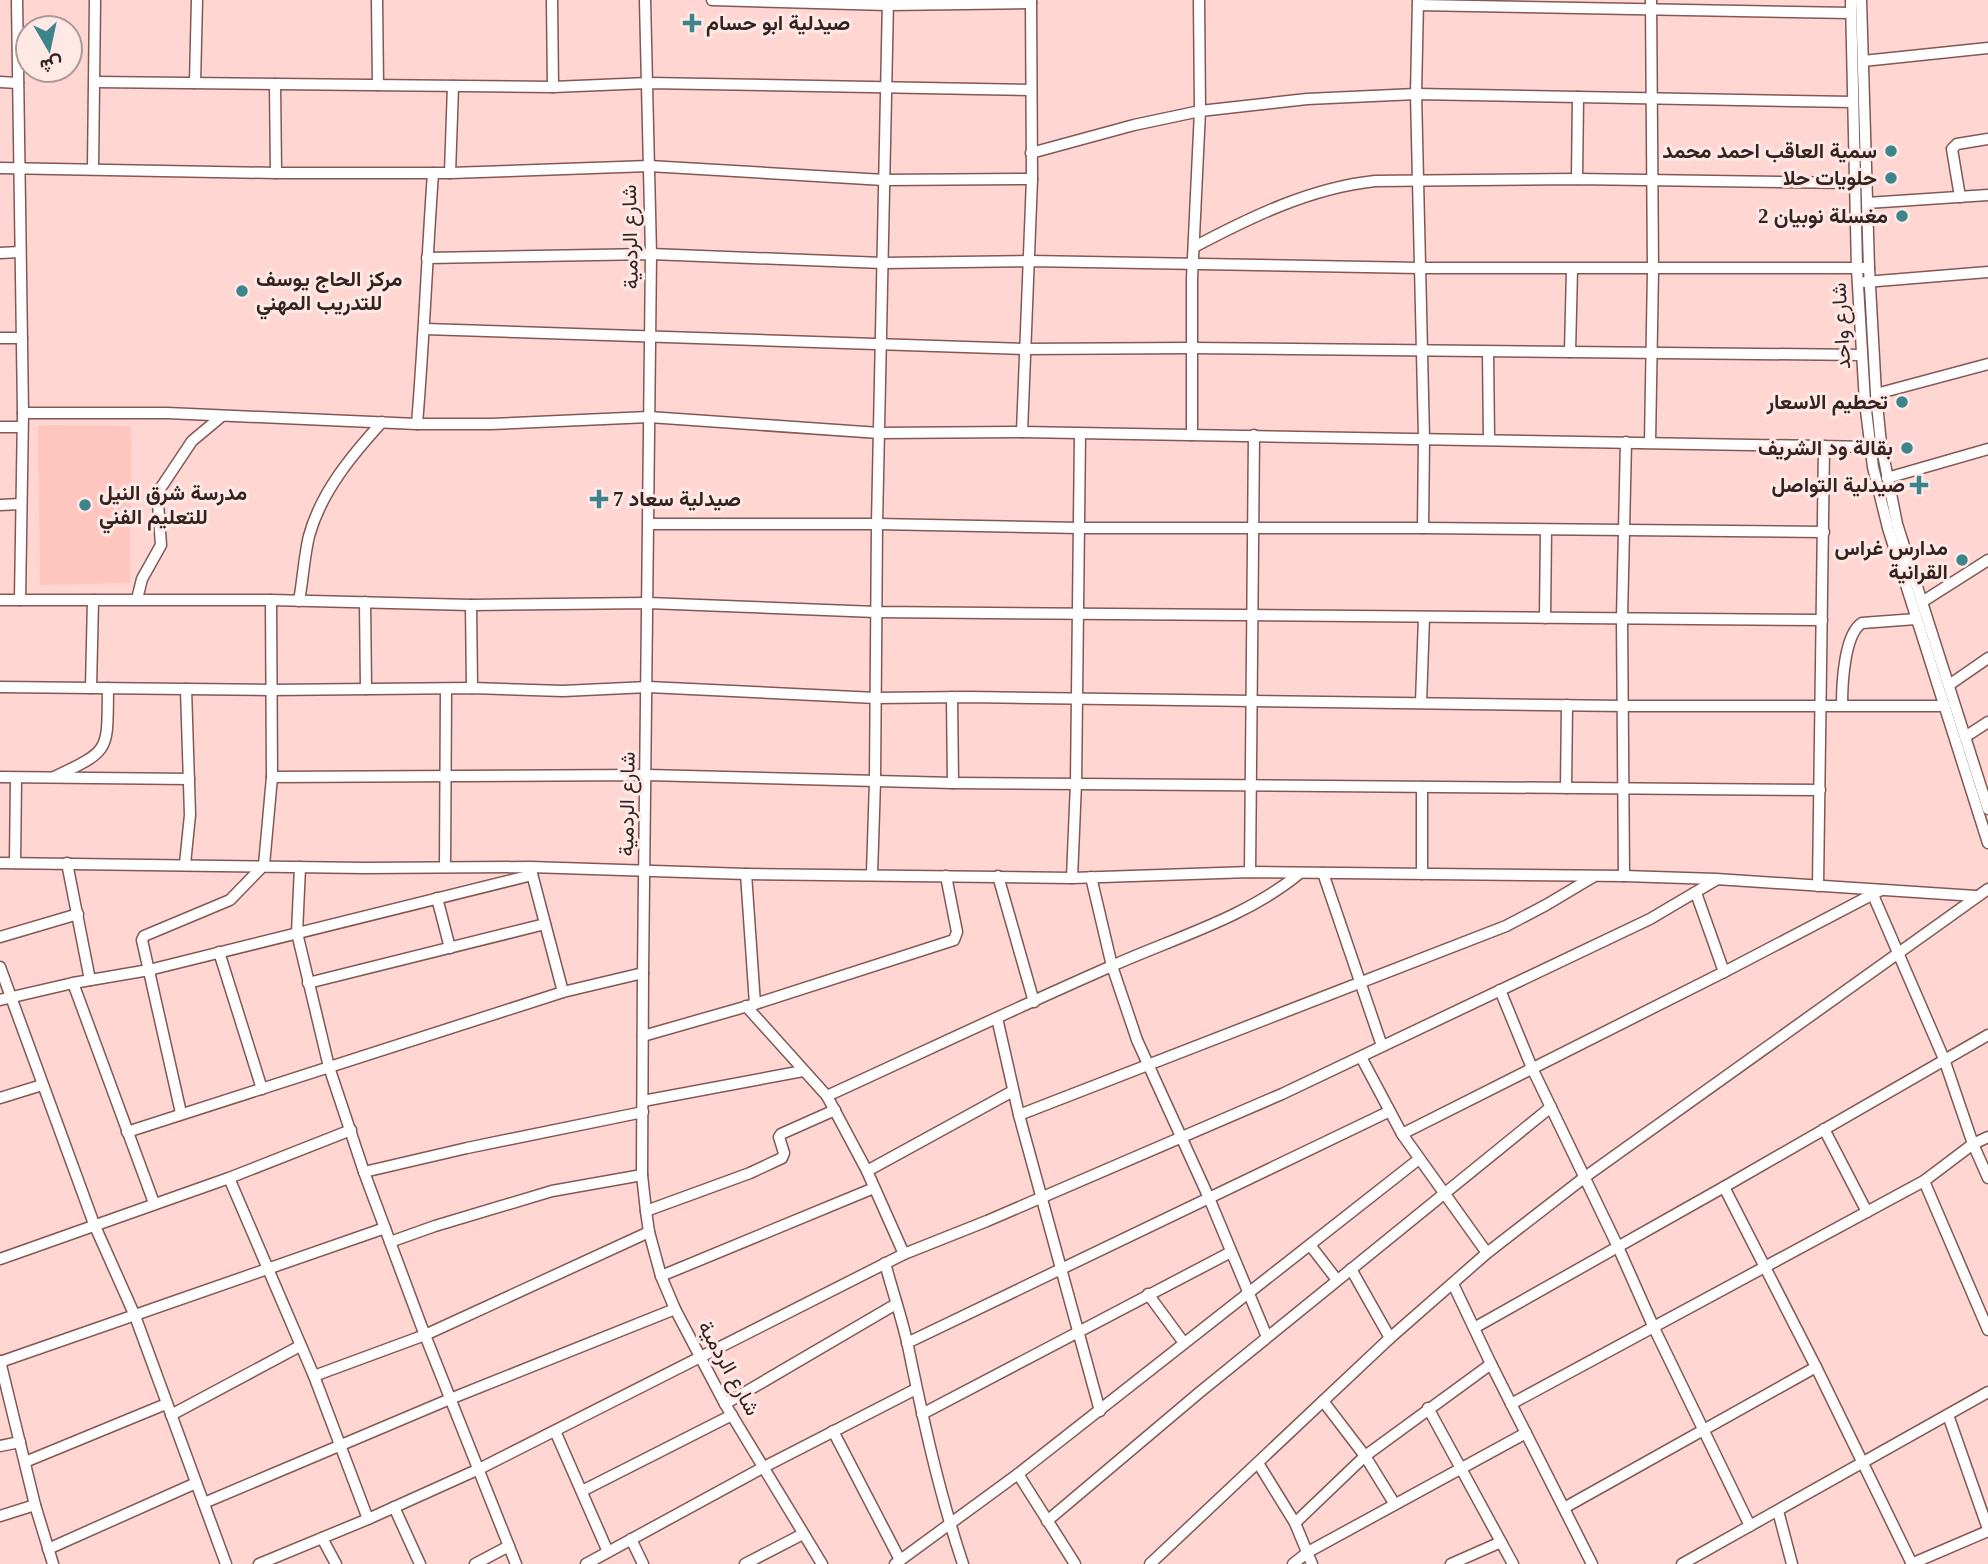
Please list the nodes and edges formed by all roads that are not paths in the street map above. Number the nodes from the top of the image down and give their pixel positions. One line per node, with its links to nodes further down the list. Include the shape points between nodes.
1 (95, 0): 20 (street)
2 (198, 0): 21 (street)
3 (377, 0): 25 (street)
4 (552, 0): 27 (street)
5 (645, 0): 22 (street, شارع الردمية)
6 (712, 0): 11 (street)
7 (1199, 0): 34 (street)
8 (1850, 0): 15 (street, شارع واحد)
9 (1861, 0): 17 (street, شارع واحد)
10 (1031, 1): 11 (street); 29 (street)
11 (888, 2): 28 (street)
12 (1418, 3): 13 (street); 30 (street)
13 (1576, 3): 14 (street)
14 (1651, 4): 15 (street); 32 (street)
15 (1851, 13): 18 (street, شارع واحد)
16 (1988, 48): 17 (street)
17 (1863, 61): 19 (street, شارع واحد)
18 (1852, 80): 19 (street); 33 (street, شارع واحد)
19 (1864, 80): 52 (street, شارع واحد)
20 (95, 82): 21 (street); 40 (street)
21 (195, 83): 24 (street)
22 (648, 83): 27 (street); 28 (street); 37 (street, شارع الردمية)
23 (18, 84): 39 (street)
24 (275, 84): 25 (street); 41 (street)
25 (378, 85): 26 (street)
26 (453, 86): 27 (street); 43 (street)
27 (553, 87)
28 (886, 89): 29 (street); 46 (street)
29 (1031, 90): 36 (street)
30 (1416, 94): 31 (street); 34 (street, via 1264,102); 47 (street)
31 (1578, 97): 32 (street); 45 (street)
32 (1653, 97): 33 (street); 48 (street)
33 (1853, 102): 49 (street, شارع واحد)
34 (1200, 111): 36 (street); 53 (street)
35 (1988, 139): 51 (street, via 1952,149)
36 (1031, 153): 44 (street)
37 (649, 166): 43 (street); 46 (street); 56 (street, شارع الردمية)
38 (0, 168): 39 (street)
39 (19, 168): 40 (street); 54 (street)
40 (93, 168): 41 (street)
41 (276, 173): 42 (street)
42 (433, 173): 43 (street); 57 (street)
43 (450, 173)
44 (1032, 179): 46 (street); 58 (street)
45 (1577, 179): 47 (street); 48 (street)
46 (884, 180): 60 (street)
47 (1419, 180): 53 (street, via 1360,183 1315,193); 61 (street)
48 (1653, 180): 49 (street); 65 (street)
49 (1855, 183): 64 (street, شارع واحد)
50 (1988, 195): 51 (street)
51 (1960, 197): 52 (street)
52 (1867, 203): 62 (street, شارع واحد)
53 (1194, 247): 59 (street)
54 (20, 252): 55 (street); 72 (street)
55 (0, 253)
56 (651, 254): 57 (street); 60 (street); 70 (street, شارع الردمية)
57 (426, 258): 69 (street)
58 (1030, 261): 59 (street); 60 (street); 75 (street)
59 (1193, 262): 61 (street); 74 (street)
60 (883, 263): 73 (street)
61 (1420, 268): 63 (street); 76 (street)
62 (1869, 268): 64 (street); 67 (street, شارع واحد)
63 (1572, 269): 65 (street); 78 (street)
64 (1857, 269): 65 (street); 68 (street, شارع واحد)
65 (1653, 270): 79 (street)
66 (1988, 272): 67 (street)
67 (1870, 282): 68 (street); 82 (street, شارع واحد)
68 (1858, 283): 80 (street, شارع واحد)
69 (425, 329): 70 (street); 87 (street)
70 (650, 336): 73 (street); 85 (street, شارع الردمية)
71 (0, 338): 72 (street)
72 (22, 338): 83 (street)
73 (881, 345): 75 (street); 91 (street)
74 (1191, 348): 75 (street); 76 (street); 93 (street)
75 (1023, 349): 90 (street)
76 (1422, 352): 77 (street); 95 (street)
77 (1488, 352): 78 (street); 96 (street)
78 (1570, 352): 79 (street)
79 (1651, 352): 80 (street); 98 (street)
80 (1861, 355): 100 (street, شارع واحد)
81 (1988, 364): 82 (street)
82 (1876, 394): 102 (street, شارع واحد)
83 (23, 413): 84 (street); 89 (street)
84 (222, 416): 86 (street); 114 (street, via 192,441 160,489 161,545 142,579)
85 (649, 417): 87 (street); 91 (street); 105 (street, شارع الردمية)
86 (382, 422): 87 (street); 120 (street, via 353,454 323,503 308,540)
87 (417, 424)
88 (0, 427): 89 (street)
89 (22, 427): 103 (street)
90 (1022, 432): 91 (street); 92 (street)
91 (879, 433): 106 (street)
92 (1080, 434): 93 (street); 108 (street)
93 (1192, 435): 94 (street)
94 (1254, 435): 95 (street); 107 (street)
95 (1424, 438): 96 (street); 109 (street)
96 (1489, 439): 97 (street)
97 (1626, 442): 98 (street); 111 (street)
98 (1650, 442): 99 (street)
99 (1824, 446): 100 (street); 112 (street)
100 (1870, 447): 119 (street, شارع واحد, via 1888,528)
101 (1988, 449): 102 (street)
102 (1887, 478): 119 (street, شارع واحد)
103 (21, 504): 104 (street); 116 (street)
104 (0, 505)
105 (649, 524): 106 (street); 122 (street, شارع الردمية)
106 (877, 524): 108 (street); 124 (street)
107 (1252, 527): 108 (street); 109 (street); 126 (street)
108 (1080, 528): 125 (street)
109 (1423, 528): 110 (street)
110 (1546, 530): 111 (street); 128 (street)
111 (1626, 531): 112 (street); 129 (street)
112 (1824, 532): 131 (street)
113 (1988, 560): 119 (street)
114 (137, 599): 117 (street); 118 (street)
115 (0, 600): 116 (street)
116 (20, 600): 117 (street)
117 (93, 600): 136 (street)
118 (271, 600): 120 (street); 142 (street)
119 (1918, 600): 130 (street, شارع واحد); 133 (street, شارع واحد)
120 (299, 601): 121 (street)
121 (365, 602): 123 (street); 140 (street)
122 (648, 603): 123 (street); 124 (street); 135 (street, شارع الردمية)
123 (471, 605): 138 (street)
124 (876, 612): 125 (street); 144 (street)
125 (1078, 612): 126 (street); 145 (street)
126 (1251, 616): 127 (street); 146 (street)
127 (1424, 617): 128 (street); 147 (street)
128 (1545, 618): 129 (street)
129 (1622, 618): 131 (street); 150 (street)
130 (1916, 619): 149 (street, via 1858,625 1843,670); 152 (street, شارع واحد)
131 (1822, 620): 151 (street)
132 (1988, 658): 133 (street)
133 (1949, 685): 154 (street, شارع واحد)
134 (0, 687): 136 (street)
135 (648, 687): 138 (street, via 563,691); 144 (street); 155 (street, شارع الردمية)
136 (91, 688): 137 (street)
137 (108, 688): 139 (street); 160 (street, via 107,738 102,749 91,760)
138 (472, 688): 141 (street)
139 (186, 689): 142 (street); 161 (street)
140 (366, 689): 141 (street); 142 (street)
141 (446, 689): 158 (street)
142 (270, 690): 157 (street)
143 (952, 697): 144 (street); 145 (street); 163 (street)
144 (877, 698): 162 (street)
145 (1077, 699): 146 (street); 164 (street)
146 (1251, 701): 147 (street); 165 (street)
147 (1421, 703): 148 (street)
148 (1567, 705): 150 (street); 167 (street)
149 (1842, 705): 151 (street); 152 (street)
150 (1623, 706): 151 (street); 168 (street)
151 (1821, 706): 169 (street)
152 (1945, 706): 171 (street, شارع واحد)
153 (1988, 722): 154 (street)
154 (1965, 737): 170 (street, شارع واحد)
155 (647, 775): 158 (street); 162 (street); 179 (street, شارع الردمية)
156 (0, 777): 159 (street)
157 (272, 777): 158 (street); 176 (street)
158 (445, 777): 178 (street)
159 (16, 778): 160 (street); 173 (street)
160 (50, 779): 161 (street)
161 (189, 779): 175 (street)
162 (876, 781): 163 (street); 185 (street)
163 (953, 783): 164 (street)
164 (1076, 783): 165 (street); 192 (street)
165 (1251, 785): 166 (street); 181 (street)
166 (1422, 787): 167 (street); 186 (street)
167 (1566, 788): 168 (street)
168 (1623, 788): 169 (street); 190 (street)
169 (1820, 790): 194 (street)
170 (1988, 810)
171 (1988, 843)
172 (0, 863): 173 (street)
173 (15, 863): 174 (street)
174 (66, 863): 175 (street); 200 (street)
175 (184, 864): 176 (street)
176 (264, 865): 177 (street); 209 (street, via 230,900 144,936)
177 (300, 867): 178 (street); 202 (street)
178 (445, 867): 180 (street)
179 (645, 869): 180 (street); 184 (street); 211 (street, شارع الردمية)
180 (531, 871): 199 (street); 201 (street)
181 (1250, 872): 182 (street); 191 (street)
182 (1300, 873): 183 (street); 207 (street, via 1261,901)
183 (1323, 873): 186 (street); 215 (street)
184 (746, 874): 185 (street); 221 (street)
185 (872, 874): 187 (street)
186 (1422, 874): 189 (street)
187 (946, 876): 188 (street); 221 (street, via 957,932 954,940)
188 (998, 876): 192 (street); 220 (street)
189 (1593, 876): 190 (street); 215 (street, via 1506,926)
190 (1624, 876): 193 (street)
191 (1091, 877): 192 (street); 207 (street)
192 (1072, 878)
193 (1716, 879): 194 (street); 197 (street)
194 (1818, 886): 196 (street)
195 (1988, 889): 198 (street)
196 (1877, 892): 198 (street); 205 (street); 210 (street)
197 (1696, 893): 210 (street); 216 (street)
198 (1976, 897): 205 (street)
199 (437, 898): 202 (street); 204 (street)
200 (78, 914): 203 (street); 212 (street)
201 (545, 924): 204 (street); 217 (street)
202 (298, 933): 206 (street); 214 (street)
203 (0, 936)
204 (450, 948): 214 (street)
205 (1899, 951): 227 (street); 254 (street)
206 (219, 952): 209 (street); 233 (street)
207 (1112, 966): 220 (street); 228 (street)
208 (0, 967): 218 (street)
209 (149, 970): 212 (street); 241 (street)
210 (1724, 972): 230 (street)
211 (643, 973): 217 (street); 224 (street, شارع الردمية)
212 (90, 980): 213 (street)
213 (73, 983): 218 (street); 245 (street)
214 (308, 983): 229 (street)
215 (1360, 984): 225 (street); 228 (street)
216 (1500, 990): 225 (street); 230 (street)
217 (563, 992): 229 (street)
218 (12, 997): 219 (street); 232 (street)
219 (0, 1000)
220 (1034, 1003): 222 (street)
221 (750, 1005): 224 (street); 231 (street)
222 (997, 1018): 234 (street); 235 (street)
223 (1988, 1035): 227 (street)
224 (643, 1036): 237 (street, شارع الردمية)
225 (1382, 1046): 226 (street)
226 (1361, 1057): 240 (street); 248 (street)
227 (1944, 1059): 243 (street); 249 (street)
228 (1147, 1064): 242 (street); 248 (street)
229 (329, 1067): 233 (street); 244 (street)
230 (1532, 1068): 238 (street); 246 (street)
231 (803, 1071): 235 (street); 237 (street)
232 (42, 1085): 236 (street); 266 (street)
233 (262, 1089): 241 (street)
234 (1013, 1091): 242 (street); 251 (street)
235 (827, 1096): 239 (street)
236 (0, 1098)
237 (643, 1107): 252 (street); 253 (street, شارع الردمية)
238 (1551, 1107): 254 (street); 260 (street)
239 (835, 1110): 251 (street); 264 (street, via 780,1134 782,1158)
240 (1388, 1112): 246 (street); 262 (street)
241 (181, 1113): 245 (street)
242 (1019, 1115): 261 (street)
243 (1824, 1129): 258 (street); 265 (street)
244 (351, 1130): 252 (street); 255 (street)
245 (127, 1132): 263 (street)
246 (1402, 1134): 250 (street)
247 (1988, 1137): 249 (street)
248 (1182, 1139): 261 (street); 262 (street)
249 (1973, 1144): 256 (street); 257 (street)
250 (1419, 1159): 260 (street); 270 (street)
251 (867, 1171): 259 (street)
252 (364, 1172): 267 (street)
253 (642, 1175): 264 (street, شارع الردمية); 269 (street, via 552,1191)
254 (1585, 1177): 271 (street); 273 (street)
255 (229, 1178): 263 (street); 278 (street)
256 (1988, 1178)
257 (1924, 1181): 265 (street); 291 (street)
258 (1724, 1187): 271 (street); 277 (street)
259 (874, 1188): 274 (street); 281 (street)
260 (1442, 1193): 273 (street); 279 (street)
261 (1042, 1198): 274 (street); 280 (street)
262 (1209, 1198): 272 (street); 280 (street)
263 (154, 1203): 266 (street)
264 (646, 1211): 268 (street, شارع الردمية)
265 (1867, 1212): 277 (street)
266 (94, 1224): 275 (street); 288 (street)
267 (385, 1228): 269 (street); 278 (street)
268 (649, 1232): 281 (street, شارع الردمية); 293 (street)
269 (390, 1242): 293 (street)
270 (1310, 1245): 282 (street); 284 (street)
271 (1618, 1247): 289 (street); 290 (street)
272 (1231, 1252): 284 (street); 285 (street)
273 (1487, 1253): 283 (street)
274 (904, 1254): 276 (street)
275 (0, 1259)
276 (885, 1263): 286 (street); 299 (street)
277 (1764, 1267): 290 (street); 302 (street)
278 (267, 1268): 288 (street); 298 (street)
279 (1351, 1269): 282 (street); 295 (street)
280 (1062, 1270): 292 (street); 296 (street)
281 (661, 1276): 287 (street, شارع الردمية)
282 (1337, 1280): 294 (street)
283 (1453, 1283): 289 (street); 295 (street)
284 (1249, 1293): 294 (street); 297 (street)
285 (1148, 1294): 292 (street); 297 (street)
286 (896, 1304): 296 (street); 309 (street)
287 (675, 1309): 299 (street, شارع الردمية); 306 (street)
288 (135, 1317): 300 (street); 308 (street)
289 (1474, 1328): 301 (street)
290 (1654, 1328): 310 (street); 317 (street)
291 (1988, 1330)
292 (1080, 1331): 312 (street); 313 (street)
293 (425, 1335): 303 (street); 306 (street)
294 (1267, 1337): 342 (street)
295 (1390, 1338): 307 (street)
296 (908, 1343): 304 (street)
297 (1184, 1343): 312 (street)
298 (300, 1346): 303 (street); 314 (street)
299 (698, 1356): 309 (street, شارع الردمية); 318 (street)
300 (0, 1362): 321 (street)
301 (1490, 1364): 310 (street); 311 (street)
302 (1816, 1367): 317 (street); 327 (street)
303 (314, 1376): 323 (street)
304 (916, 1389): 313 (street); 319 (street)
305 (1988, 1392): 316 (street)
306 (450, 1399): 323 (street); 330 (street)
307 (1323, 1401): 324 (street); 326 (street)
308 (166, 1404): 314 (street); 325 (street)
309 (725, 1404): 315 (street, شارع الردمية)
310 (1511, 1404): 320 (street)
311 (1428, 1408): 324 (street); 328 (street)
312 (1100, 1410): 331 (street)
313 (922, 1414): 344 (street)
314 (171, 1415): 332 (street)
315 (732, 1415): 329 (street, شارع الردمية); 333 (street)
316 (1948, 1415): 327 (street); 346 (street)
317 (1704, 1430): 338 (street); 345 (street)
318 (555, 1431): 330 (street); 333 (street)
319 (833, 1431): 329 (street); 355 (street)
320 (1526, 1433): 328 (street); 338 (street)
321 (20, 1442): 322 (street); 325 (street)
322 (0, 1446)
323 (340, 1447): 334 (street); 341 (street)
324 (1365, 1456): 335 (street); 343 (street)
325 (25, 1462): 336 (street)
326 (1258, 1463): 343 (street); 369 (street)
327 (1864, 1463): 339 (street); 377 (street)
328 (1461, 1466): 335 (street); 350 (street)
329 (764, 1467): 347 (street, شارع الردمية); 349 (street)
330 (479, 1469): 337 (street); 351 (street)
331 (1018, 1474): 342 (street); 344 (street)
332 (196, 1483): 334 (street); 352 (street)
333 (582, 1491): 353 (street)
334 (204, 1503): 357 (street)
335 (1394, 1503): 354 (street)
336 (35, 1505): 340 (street); 352 (street)
337 (394, 1507): 341 (street); 360 (street)
338 (1564, 1508): 374 (street)
339 (1778, 1511): 345 (street); 376 (street)
340 (0, 1516)
341 (368, 1519): 348 (street)
342 (1047, 1521): 368 (street)
343 (1295, 1523): 354 (street)
344 (950, 1524): 355 (street); 367 (street)
345 (1750, 1526): 375 (street)
346 (1988, 1530): 377 (street)
347 (803, 1534): 365 (street); 366 (street, شارع الردمية)
348 (322, 1538): 358 (street); 359 (street)
349 (631, 1539): 353 (street); 364 (street)
350 (1501, 1542): 372 (street); 373 (street)
351 (509, 1546): 361 (street); 362 (street)
352 (48, 1549): 356 (street)
353 (608, 1552): 363 (street)
354 (1308, 1552): 370 (street); 371 (street)
355 (898, 1562)
356 (53, 1564)
357 (226, 1564)
358 (258, 1564)
359 (336, 1564)
360 (420, 1564)
361 (475, 1564)
362 (516, 1564)
363 (586, 1564)
364 (643, 1564)
365 (745, 1564)
366 (822, 1564)
367 (963, 1564)
368 (1075, 1564)
369 (1150, 1564)
370 (1293, 1564)
371 (1312, 1564)
372 (1451, 1564)
373 (1513, 1564)
374 (1592, 1564)
375 (1682, 1564)
376 (1792, 1564)
377 (1912, 1564)

